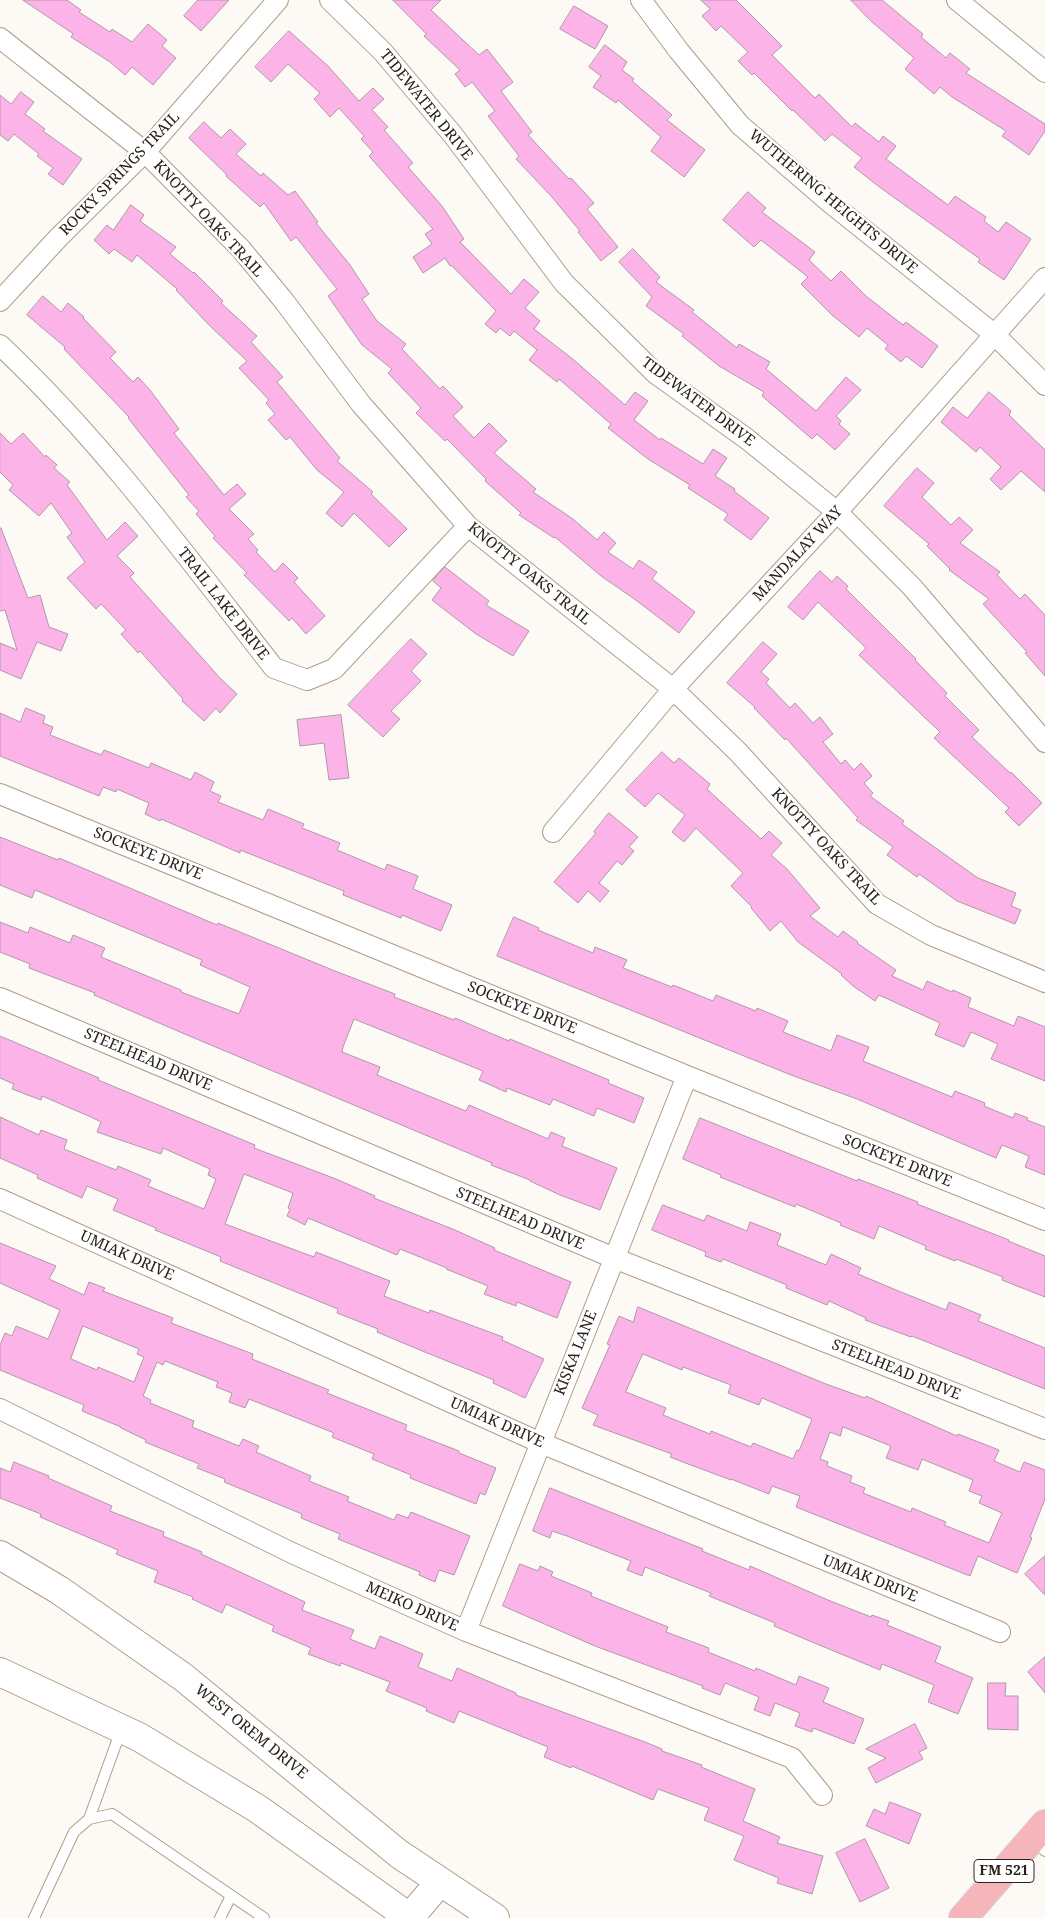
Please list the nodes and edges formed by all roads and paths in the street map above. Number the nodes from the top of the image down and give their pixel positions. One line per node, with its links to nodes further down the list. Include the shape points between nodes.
1 (278, 0): 7 (street, ROCKY SPRINGS TRAIL)
2 (330, 0): 13 (street, TIDEWATER DRIVE, via 383,52 440,120 564,283 655,373 747,439)
3 (641, 0): 10 (street, WUTHERING HEIGHTS DRIVE, via 678,51 740,125)
4 (957, 0): 6 (street)
5 (0, 38): 7 (street, KNOTTY OAKS TRAIL)
6 (1045, 72)
7 (145, 152): 9 (street, ROCKY SPRINGS TRAIL); 14 (street, KNOTTY OAKS TRAIL, via 241,249 361,404)
8 (1045, 278): 10 (street, MANDALAY WAY)
9 (0, 301)
10 (995, 335): 12 (street, WUTHERING HEIGHTS DRIVE); 13 (street, MANDALAY WAY)
11 (0, 345): 14 (street, TRAIL LAKE DRIVE, via 40,382 113,464 274,668 307,680 334,669)
12 (1045, 386)
13 (837, 512): 15 (street, MANDALAY WAY); 16 (street, TIDEWATER DRIVE, via 912,588)
14 (468, 526): 15 (street, KNOTTY OAKS TRAIL)
15 (673, 689): 18 (street, MANDALAY WAY); 19 (street, KNOTTY OAKS TRAIL, via 738,752 877,904 931,935)
16 (1045, 742)
17 (0, 794): 21 (street, SOCKEYE DRIVE)
18 (553, 832)
19 (1045, 982)
20 (0, 998): 24 (street, STEELHEAD DRIVE)
21 (687, 1076): 23 (street, SOCKEYE DRIVE); 24 (street, KISKA LANE)
22 (0, 1198): 27 (street, UMIAK DRIVE)
23 (1045, 1220)
24 (614, 1258): 26 (street, STEELHEAD DRIVE); 27 (street, KISKA LANE)
25 (0, 1409): 29 (street, MEIKO DRIVE, via 292,1553)
26 (1045, 1429)
27 (541, 1443): 29 (street, KISKA LANE); 30 (street, UMIAK DRIVE)
28 (0, 1555): 36 (main road, WEST OREM DRIVE, via 59,1590 184,1677 399,1854)
29 (466, 1631): 33 (street, MEIKO DRIVE, via 792,1758)
30 (1000, 1632)
31 (0, 1672): 32 (main road)
32 (121, 1729): 34 (lane); 41 (main road, via 258,1809)
33 (822, 1795)
34 (89, 1818): 37 (lane, via 112,1814); 38 (lane, via 74,1832)
35 (1041, 1838): 43 (main road, FM 521)
36 (440, 1882): 41 (main road); 42 (main road, WEST OREM DRIVE)
37 (231, 1896): 39 (lane); 40 (lane)
38 (34, 1918)
39 (220, 1918)
40 (264, 1918)
41 (410, 1918)
42 (495, 1918)
43 (963, 1918)

